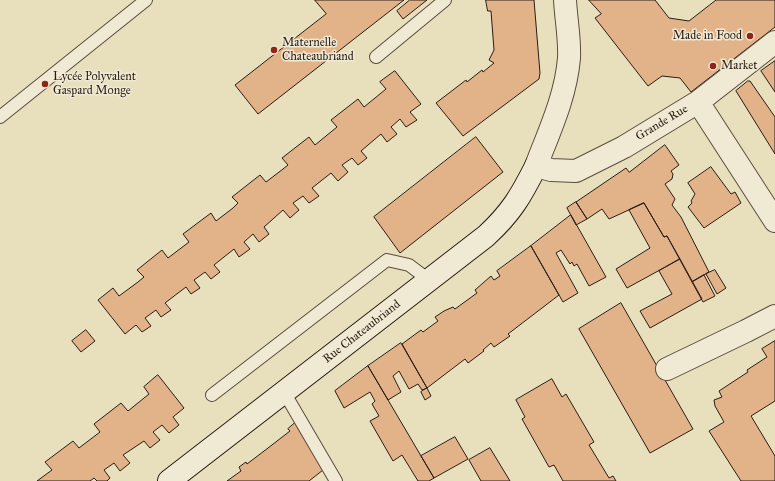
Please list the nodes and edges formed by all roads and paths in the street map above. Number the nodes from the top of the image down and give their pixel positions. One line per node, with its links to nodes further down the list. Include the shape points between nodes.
1 (146, 0): 7 (lane)
2 (444, 0): 5 (lane)
3 (564, 0): 8 (street, Rue Chateaubriand, via 568,58 565,81 560,104)
4 (775, 42): 6 (street, Grande Rue)
5 (376, 57)
6 (698, 102): 8 (street, Grande Rue, via 624,147 576,170 551,170); 9 (street)
7 (0, 117)
8 (536, 166): 10 (street, Rue Chateaubriand, via 515,206 504,219)
9 (775, 221)
10 (428, 280): 13 (street, Rue Chateaubriand); 14 (lane, via 409,265 387,260)
11 (775, 316): 12 (street)
12 (667, 369)
13 (284, 392): 15 (street, Rue Chateaubriand); 16 (lane)
14 (212, 395)
15 (169, 481)
16 (336, 481)

